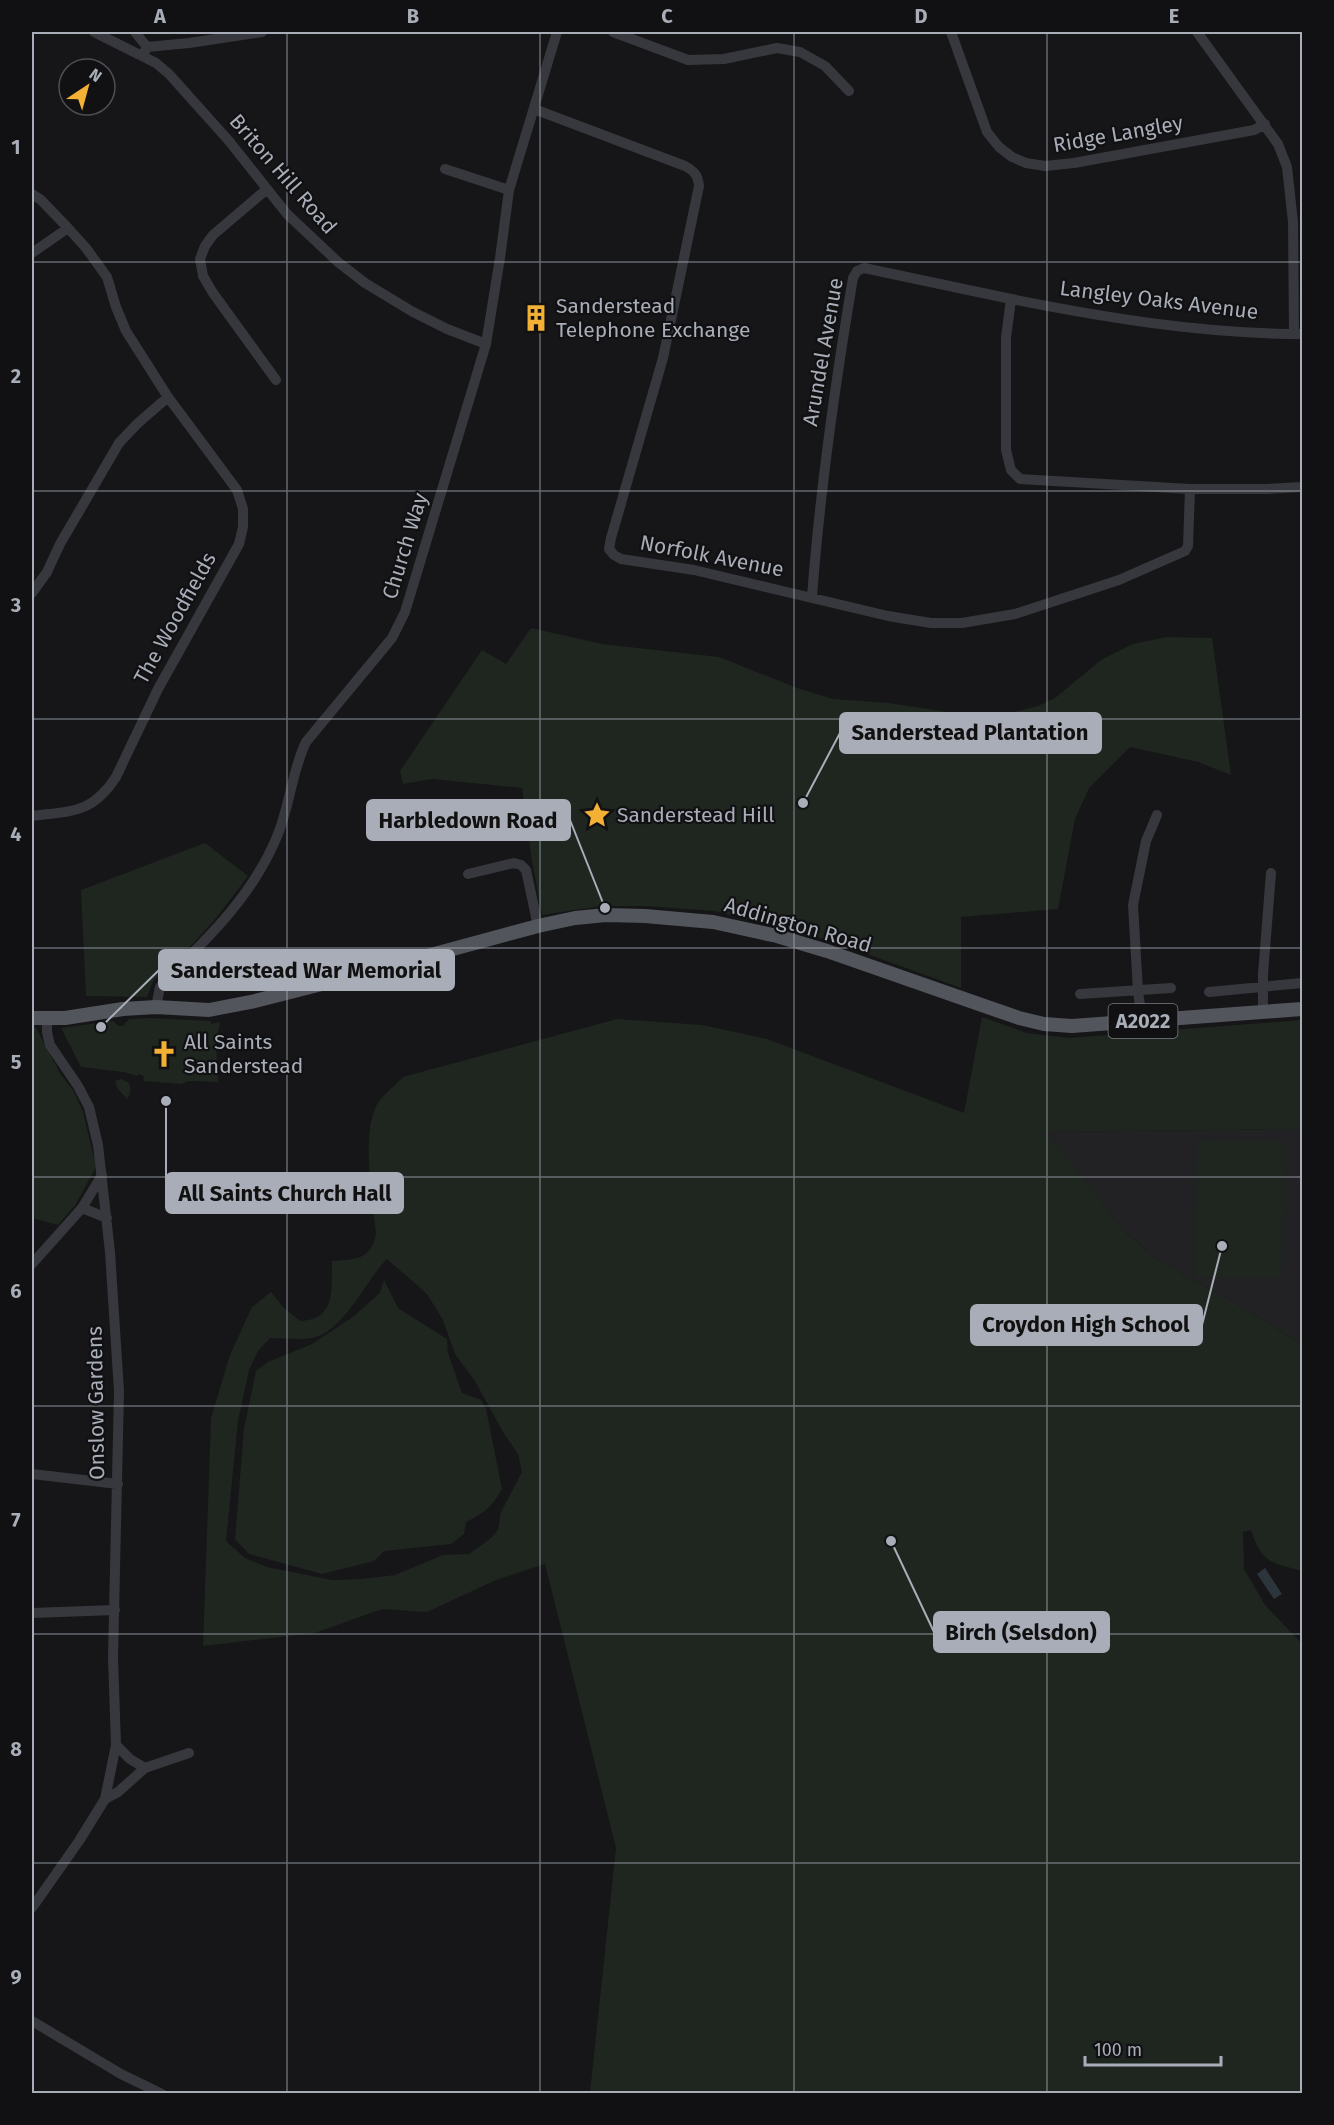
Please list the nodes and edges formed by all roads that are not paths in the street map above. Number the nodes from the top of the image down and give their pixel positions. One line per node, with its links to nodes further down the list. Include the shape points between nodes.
1 (94, 32): 8 (street, Briton Hill Road)
2 (135, 32): 8 (street)
3 (262, 32): 8 (street)
4 (557, 32): 10 (street, Church Way)
5 (613, 32): 9 (street, via 688,60 724,59 777,48 800,52 825,66)
6 (951, 32): 11 (street, Ridge Langley, via 987,132 999,147 1026,163 1074,163 1254,130)
7 (1197, 32): 11 (street)
8 (145, 52): 13 (street, Briton Hill Road, via 229,141)
9 (849, 91)
10 (534, 109): 14 (street, Church Way); 26 (street, Norfolk Avenue, via 685,166 698,178 663,358 609,549 621,559 694,570)
11 (1265, 124): 19 (street, via 1287,167)
12 (445, 169): 14 (street)
13 (267, 189): 20 (street, Briton Hill Road, via 311,238 365,283 422,316); 21 (street, via 213,235 200,259 203,276 213,293)
14 (509, 190): 20 (street, Church Way)
15 (32, 194): 16 (street, The Woodfields)
16 (68, 228): 17 (street); 22 (street, The Woodfields, via 107,277 126,331)
17 (32, 253)
18 (1011, 299): 19 (street, Langley Oaks Avenue, via 1211,330); 24 (street, via 1006,338 1006,450 1016,476 1032,481); 26 (street, Arundel Avenue, via 872,268 857,271 826,444)
19 (1298, 334)
20 (486, 344): 38 (street, Church Way, via 405,612 392,638 306,742 278,834 256,878 222,923 166,979)
21 (276, 380)
22 (168, 397): 25 (street, via 118,443); 28 (street, The Woodfields, via 237,490 243,509 239,544 158,689 108,790 82,809)
23 (1302, 487): 24 (street)
24 (1190, 489): 26 (street, Norfolk Avenue, via 1185,551 1119,580 1015,614 962,623 931,623)
25 (32, 593)
26 (812, 597)
27 (1157, 815): 35 (street, via 1146,841 1133,905)
28 (32, 816)
29 (1271, 873): 34 (street)
30 (468, 874): 31 (street, via 514,863 521,865 526,870)
31 (538, 926): 38 (main road, Addington Road / A2022, via 255,1001 209,1010); 42 (main road, Addington Road / A2022, via 606,915 713,922 827,951 1044,1024)
32 (1302, 983): 34 (street)
33 (1171, 988): 35 (street)
34 (1263, 988): 36 (street); 40 (street)
35 (1138, 992): 37 (street); 42 (street)
36 (1209, 992)
37 (1080, 994)
38 (156, 1007): 41 (main road, Addington Road / A2022)
39 (1302, 1009): 40 (main road, Addington Road / A2022)
40 (1263, 1013): 42 (main road, Addington Road / A2022)
41 (36, 1019): 43 (street, Onslow Gardens, via 89,1107)
42 (1142, 1021)
43 (102, 1175): 44 (street); 45 (street, Onslow Gardens)
44 (82, 1208): 45 (street); 46 (street)
45 (107, 1218): 48 (street, Onslow Gardens, via 119,1391)
46 (32, 1264)
47 (32, 1474): 48 (street)
48 (118, 1484): 49 (street, Onslow Gardens)
49 (115, 1610): 50 (street); 51 (street, Onslow Gardens)
50 (32, 1613)
51 (116, 1745): 53 (street); 54 (street, Onslow Gardens)
52 (189, 1753): 53 (street)
53 (145, 1768): 54 (street)
54 (105, 1799): 55 (street)
55 (32, 1908)
56 (32, 2021): 57 (street)
57 (162, 2094)

